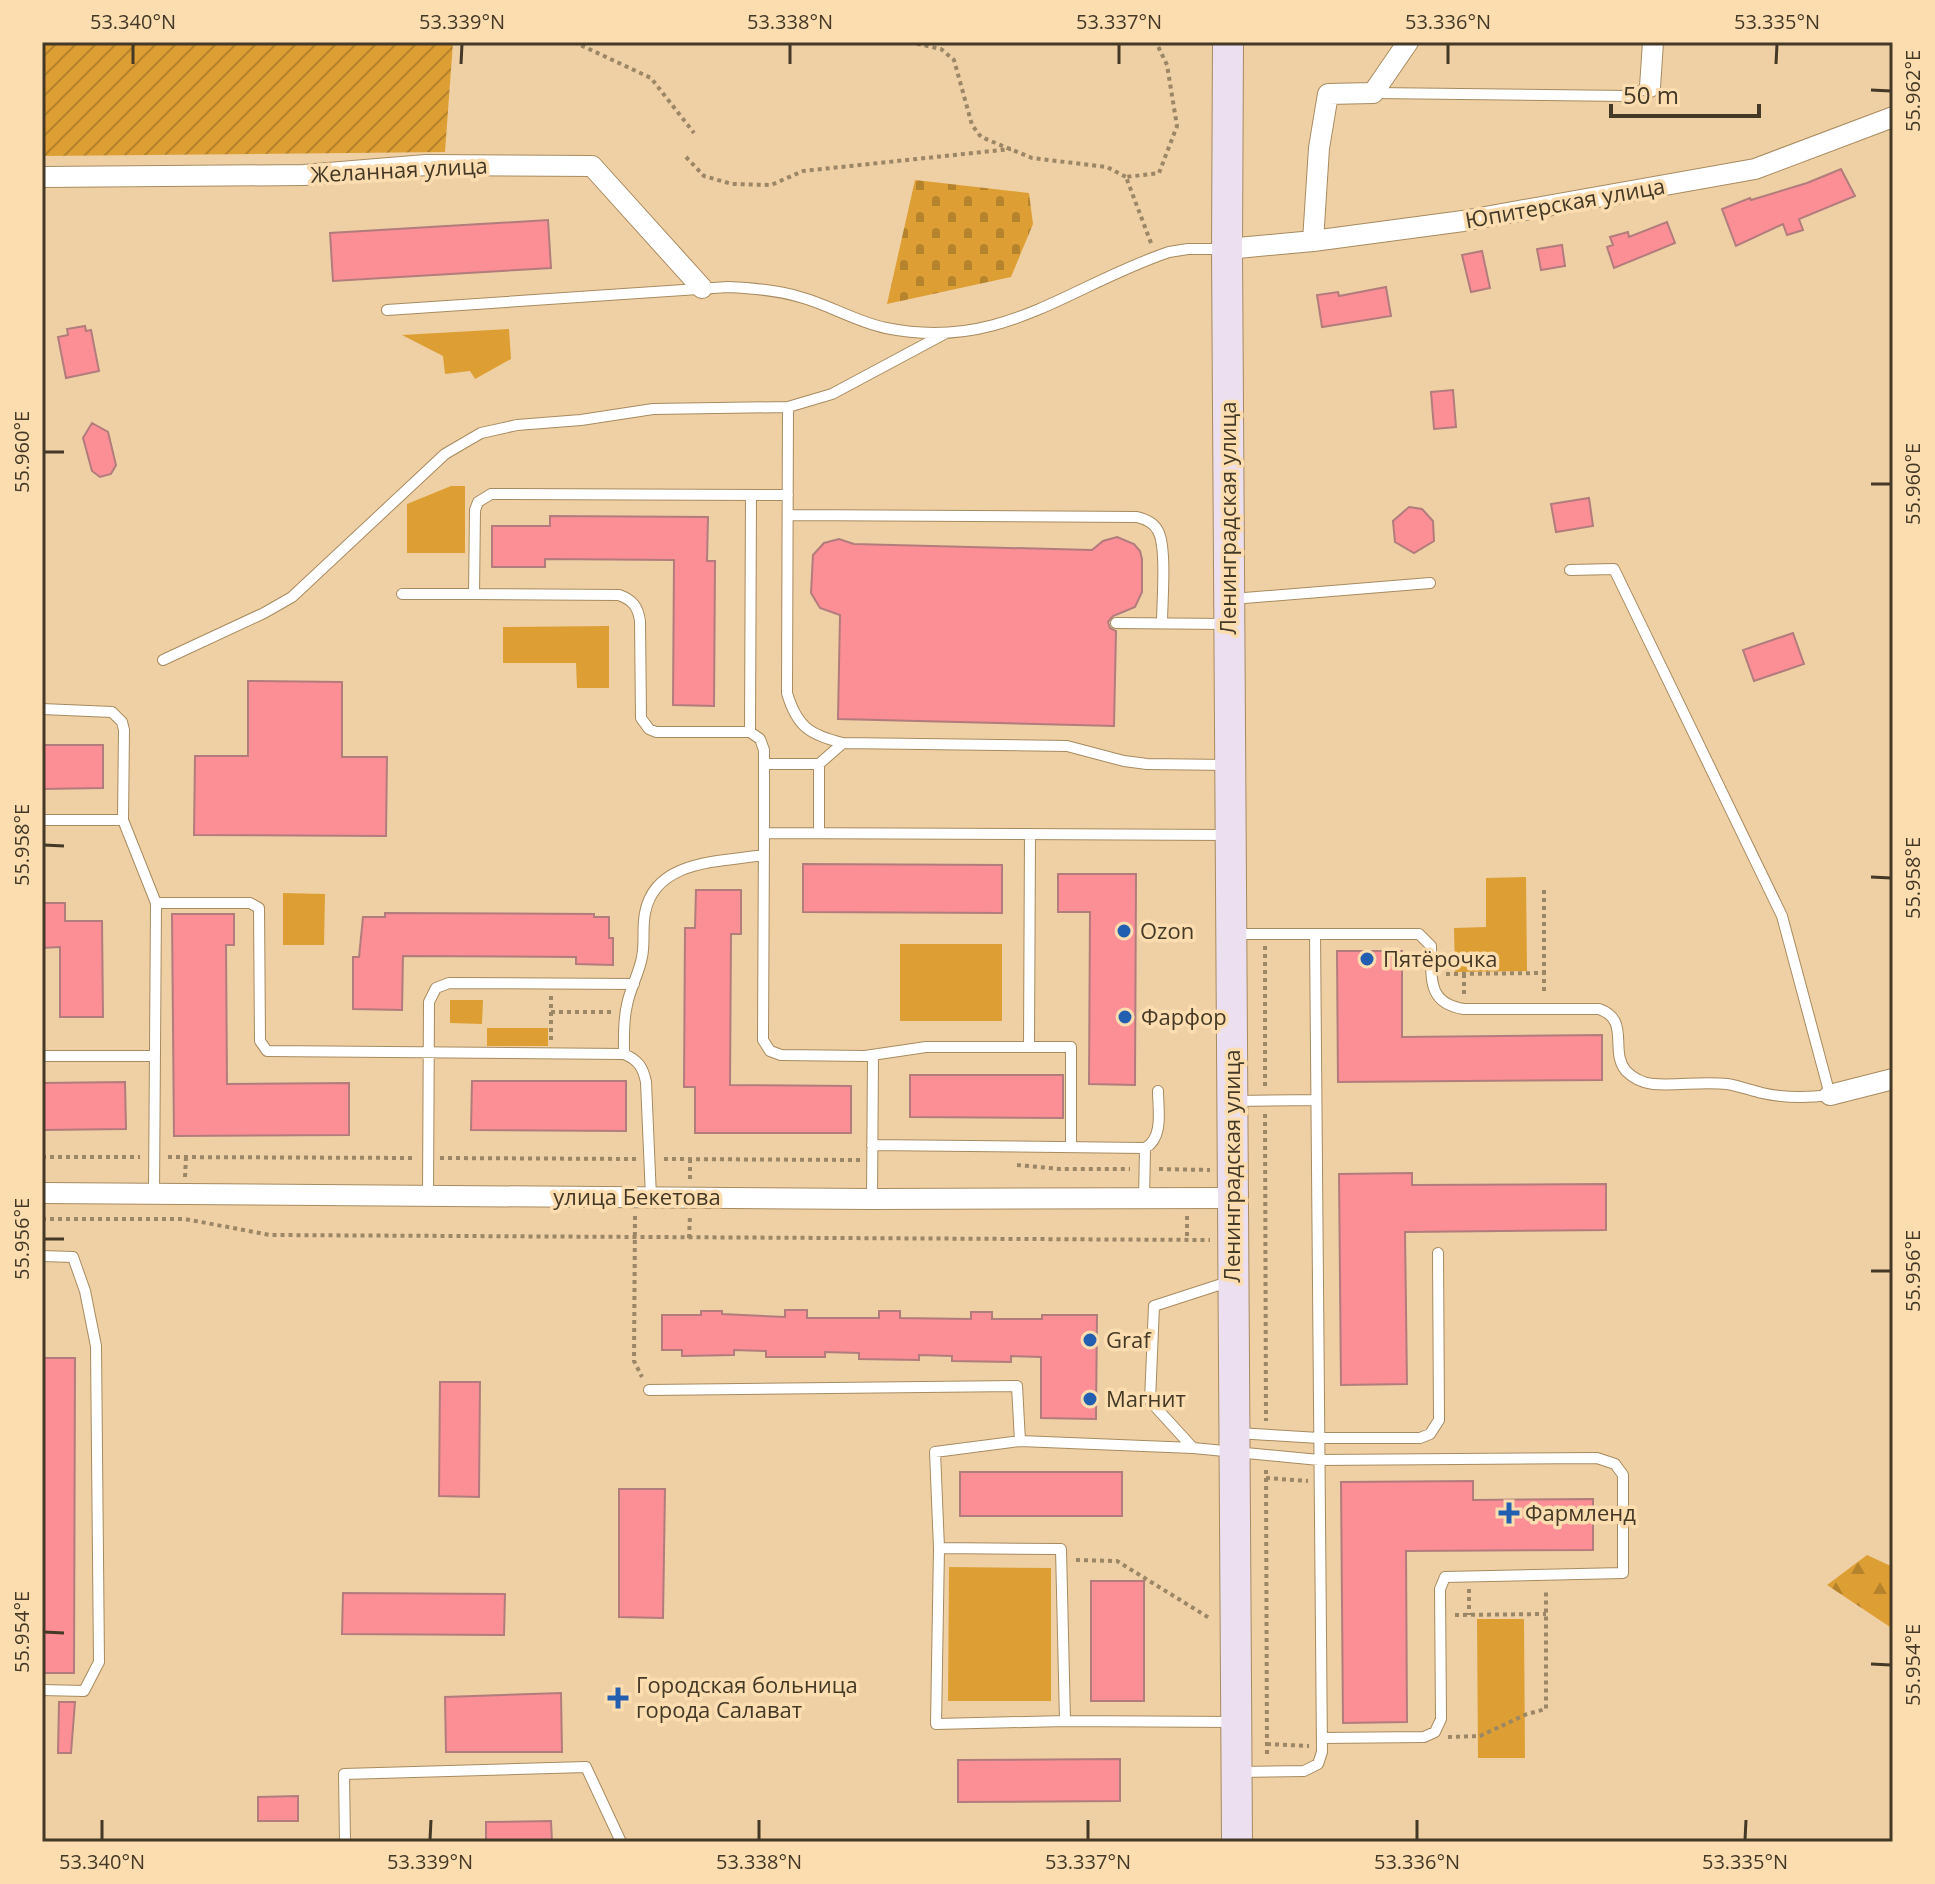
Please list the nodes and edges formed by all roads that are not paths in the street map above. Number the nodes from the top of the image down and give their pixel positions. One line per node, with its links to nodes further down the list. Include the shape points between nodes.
1 (1228, 42): 9 (street, Ленинградская улица)
2 (1408, 42): 5 (street)
3 (1653, 42): 4 (street)
4 (1650, 87): 5 (lane, via 1627,96)
5 (1373, 93): 8 (street, via 1328,94)
6 (1893, 117): 8 (street, Юпитерская улица, via 1755,169 1463,221)
7 (42, 177): 10 (street, Желанная улица, via 304,175 426,165 592,166)
8 (1313, 241): 9 (street, Юпитерская улица)
9 (1227, 249): 12 (lane, via 1188,249 1156,257 1022,318); 21 (street, Ленинградская улица)
10 (702, 288): 11 (lane); 12 (lane, via 777,291 885,328)
11 (387, 310)
12 (946, 333): 13 (lane, via 832,394)
13 (788, 407): 15 (lane); 24 (lane, via 653,409 481,433 445,454 292,597)
14 (751, 495): 15 (lane); 20 (lane, via 491,494 475,510); 26 (lane)
15 (788, 495): 16 (lane)
16 (788, 515): 23 (lane, via 1145,519 1159,532 1162,545); 27 (lane, via 787,693 808,730)
17 (1570, 570): 50 (lane, via 1614,569 1782,916)
18 (1430, 583): 21 (lane)
19 (402, 594): 20 (lane)
20 (474, 594): 26 (lane, via 628,598 640,621 640,709 645,724 656,732)
21 (1229, 612): 23 (lane); 30 (street, Ленинградская улица)
22 (1116, 623): 23 (lane)
23 (1162, 623)
24 (163, 660)
25 (42, 709): 32 (lane, via 103,710 118,716 124,730)
26 (750, 732): 28 (lane, via 763,745)
27 (843, 743): 29 (lane); 30 (lane, via 1067,746 1135,763)
28 (764, 764): 29 (lane); 33 (lane)
29 (819, 764): 34 (lane)
30 (1230, 765): 36 (street, Ленинградская улица)
31 (42, 820): 32 (lane)
32 (123, 820): 38 (lane)
33 (764, 833): 34 (lane); 37 (lane)
34 (819, 833): 35 (lane)
35 (1030, 834): 36 (lane); 42 (lane)
36 (1230, 835): 39 (street, Ленинградская улица)
37 (764, 855): 41 (lane, via 692,866 658,885 645,912 643,955); 45 (lane, via 766,1048 781,1055)
38 (156, 903): 43 (lane, via 250,903 259,908 260,1041 267,1051); 47 (lane)
39 (1231, 934): 40 (lane); 52 (street, Ленинградская улица)
40 (1315, 934): 50 (lane, via 1419,934 1431,946 1432,986 1452,1007 1599,1009 1611,1015 1619,1030 1620,1060 1640,1081 1723,1084 1782,1096); 51 (lane)
41 (634, 984): 43 (lane, via 441,985 429,1002); 44 (lane, via 625,1013)
42 (1029, 1047): 45 (lane, via 926,1047); 54 (lane, via 1071,1047)
43 (429, 1053): 44 (lane); 58 (lane)
44 (624, 1054): 59 (lane, via 644,1072 649,1159)
45 (873, 1055): 53 (lane)
46 (42, 1056): 47 (lane)
47 (155, 1056): 57 (lane)
48 (1893, 1079): 50 (street)
49 (1158, 1091): 55 (lane, via 1157,1135)
50 (1830, 1095)
51 (1316, 1100): 52 (lane); 67 (lane)
52 (1232, 1101): 60 (street, Ленинградская улица)
53 (872, 1145): 54 (lane); 61 (lane)
54 (1071, 1146): 55 (lane)
55 (1145, 1148): 62 (lane)
56 (42, 1193): 57 (street, улица Бекетова)
57 (154, 1194): 58 (street, улица Бекетова)
58 (428, 1196): 59 (street, улица Бекетова)
59 (643, 1197): 61 (street, улица Бекетова)
60 (1232, 1198): 62 (street, улица Бекетова); 65 (street, Ленинградская улица)
61 (872, 1199): 62 (street, улица Бекетова)
62 (1144, 1199)
63 (1438, 1253): 67 (lane, via 1436,1429 1420,1438)
64 (42, 1256): 73 (lane, via 73,1257 96,1346 99,1662 84,1691)
65 (1233, 1281): 69 (street, Ленинградская улица); 70 (lane, via 1154,1306 1150,1401)
66 (649, 1390): 68 (lane, via 1017,1386)
67 (1319, 1438): 69 (lane, via 1266,1435); 71 (lane)
68 (1020, 1441): 70 (lane); 72 (lane, via 935,1452)
69 (1234, 1442): 70 (lane); 71 (lane, via 1266,1455); 75 (street, Ленинградская улица)
70 (1193, 1448)
71 (1319, 1460): 76 (lane); 76 (lane, via 1597,1458 1615,1464 1623,1475 1623,1573 1449,1575 1441,1581 1441,1719 1435,1732)
72 (939, 1548): 74 (lane, via 1061,1549); 74 (lane, via 936,1724)
73 (42, 1690)
74 (1065, 1721): 75 (lane)
75 (1236, 1722): 77 (street, Ленинградская улица)
76 (1322, 1743): 77 (lane, via 1318,1764 1309,1770)
77 (1236, 1772): 80 (street, Ленинградская улица)
78 (345, 1842): 79 (lane, via 344,1774 586,1767)
79 (621, 1842)
80 (1237, 1842)

